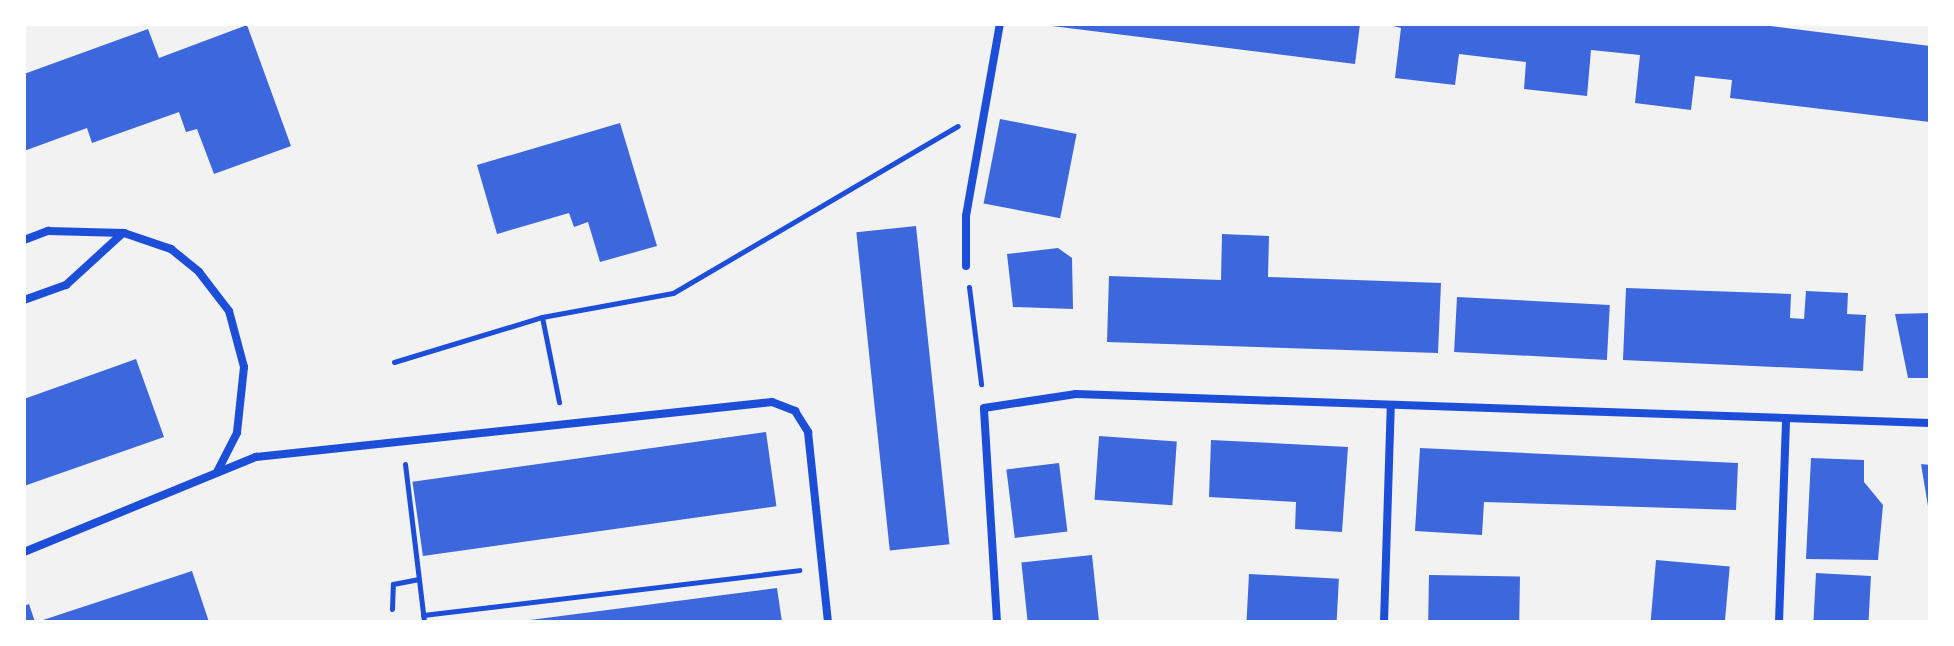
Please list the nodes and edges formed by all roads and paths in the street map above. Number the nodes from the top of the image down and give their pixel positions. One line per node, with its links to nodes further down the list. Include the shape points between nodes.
1 (1000, 24): 2 (street)
2 (986, 110): 5 (street, via 966,216); 7 (path, via 673,293)
3 (124, 233): 4 (street, via 48,231); 6 (street, via 66,285); 15 (street, via 171,249 199,272 229,311 244,367 237,433)
4 (24, 240)
5 (966, 266): 10 (path)
6 (24, 300)
7 (542, 317): 8 (path); 12 (path)
8 (394, 362)
9 (1391, 405): 10 (street, via 1076,394); 11 (street); 23 (street)
10 (984, 408): 22 (street)
11 (1786, 418): 13 (street); 24 (street)
12 (563, 422): 14 (street); 17 (street, via 772,402 787,406 805,423)
13 (1930, 423)
14 (402, 441): 15 (street, via 256,457); 18 (path)
15 (217, 472): 16 (street)
16 (24, 552)
17 (823, 567): 20 (path); 21 (street)
18 (418, 579): 19 (path, via 393,584); 20 (path)
19 (392, 609)
20 (423, 618)
21 (828, 622)
22 (997, 622)
23 (1384, 622)
24 (1779, 622)

